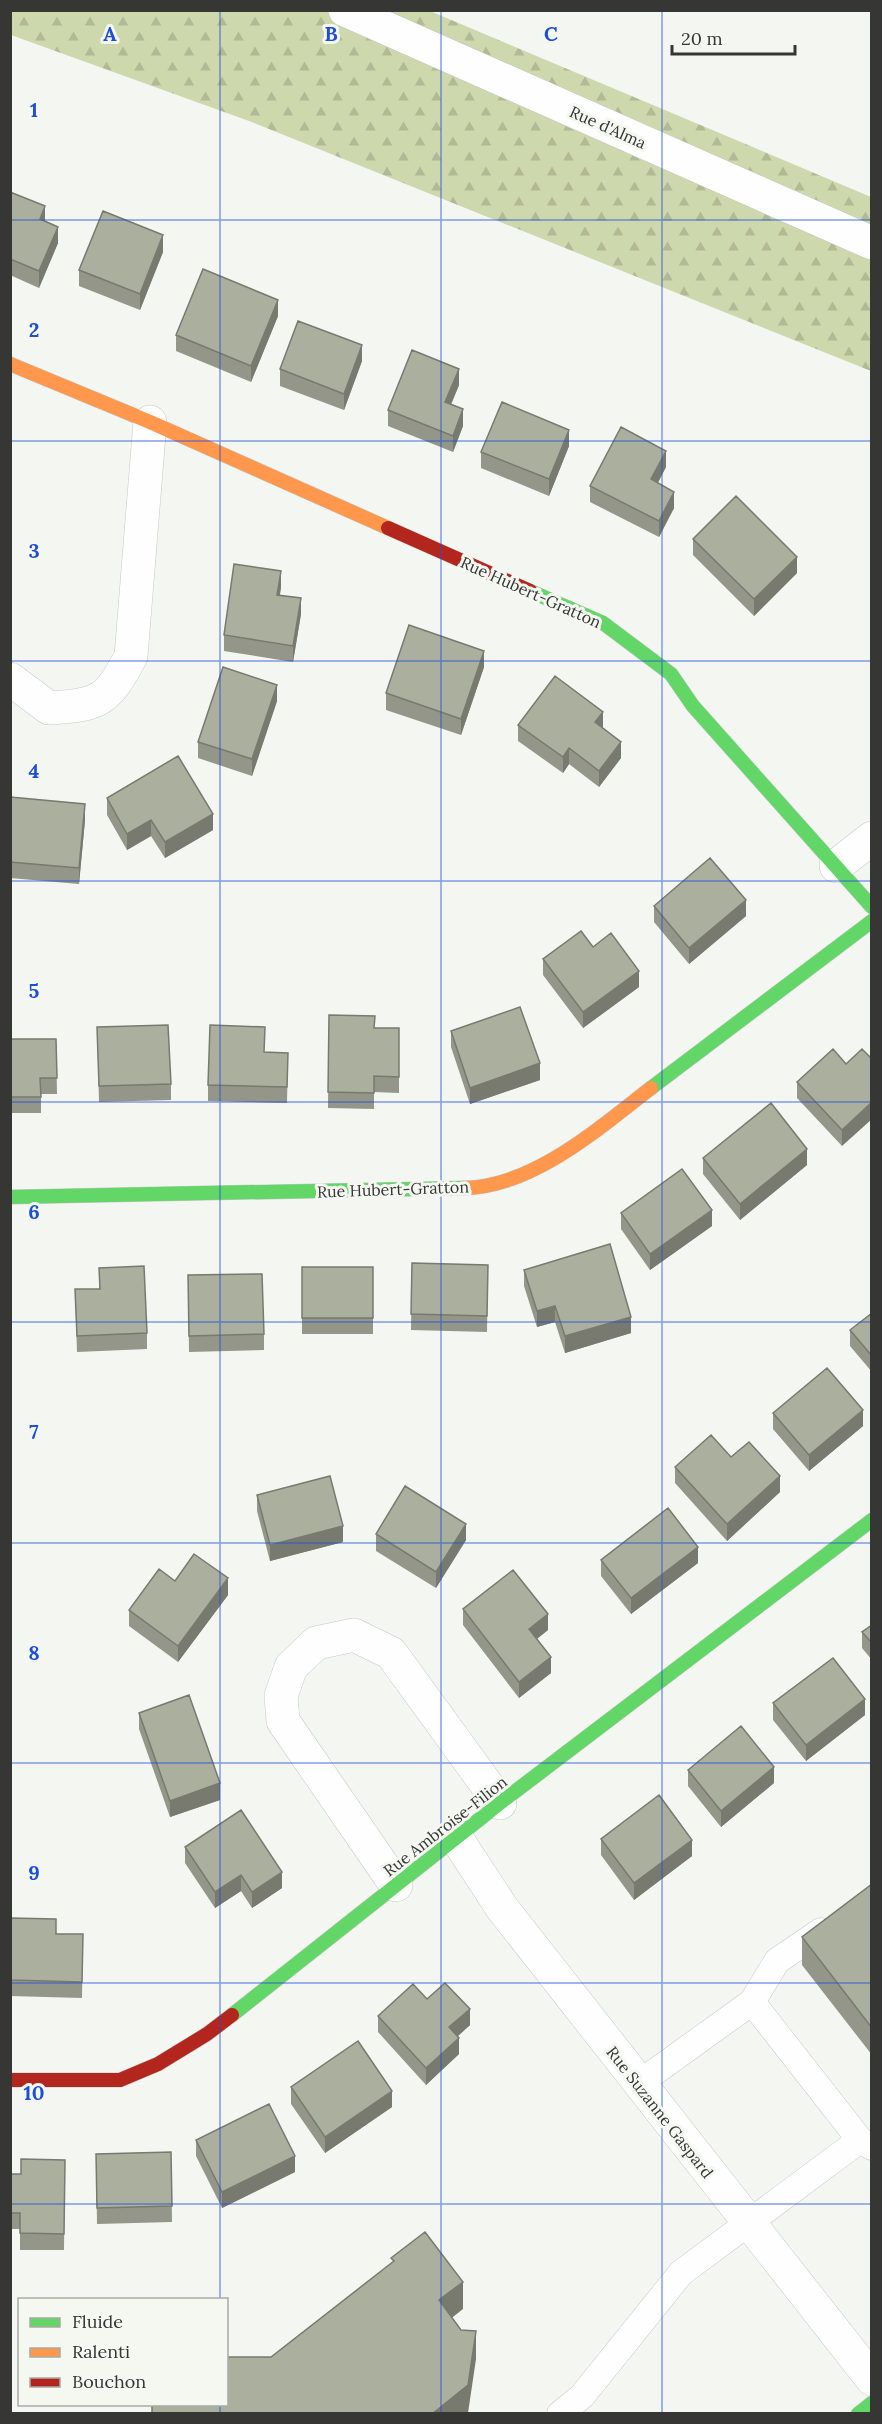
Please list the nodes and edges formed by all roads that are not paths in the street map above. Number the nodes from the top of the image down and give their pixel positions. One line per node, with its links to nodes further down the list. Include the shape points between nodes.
1 (345, 10): 2 (street, Rue d'Alma)
2 (872, 243)
3 (11, 365): 4 (street, Rue Hubert-Gratton)
4 (150, 422): 5 (street, via 131,656 115,687 87,706 49,708); 7 (street, Rue Hubert-Gratton, via 603,623 671,674 693,706)
5 (10, 679)
6 (872, 838): 7 (street)
7 (836, 866): 8 (street, Rue Hubert-Gratton)
8 (872, 907)
9 (872, 921): 10 (street, Rue Hubert-Gratton, via 590,1135 531,1172 473,1188)
10 (10, 1197)
11 (872, 1520): 12 (street, Rue Ambroise-Filion)
12 (500, 1803): 13 (street, Rue Ambroise-Filion); 14 (street, via 391,1653 354,1635 316,1642 291,1667 281,1696 283,1721)
13 (457, 1839): 14 (street, Rue Ambroise-Filion); 18 (street, Rue Suzanne Gaspard, via 502,1908)
14 (396, 1884): 17 (street, Rue Ambroise-Filion, via 207,2034 158,2064 120,2080)
15 (821, 1931): 16 (lane, via 777,1961)
16 (752, 2002): 18 (lane); 19 (lane)
17 (10, 2080)
18 (638, 2084): 20 (street, Rue Suzanne Gaspard)
19 (866, 2144): 20 (lane)
20 (748, 2223): 21 (street, Rue Suzanne Gaspard); 23 (lane, via 681,2273 582,2396)
21 (872, 2379)
22 (872, 2403): 24 (street)
23 (560, 2414)
24 (858, 2414)

